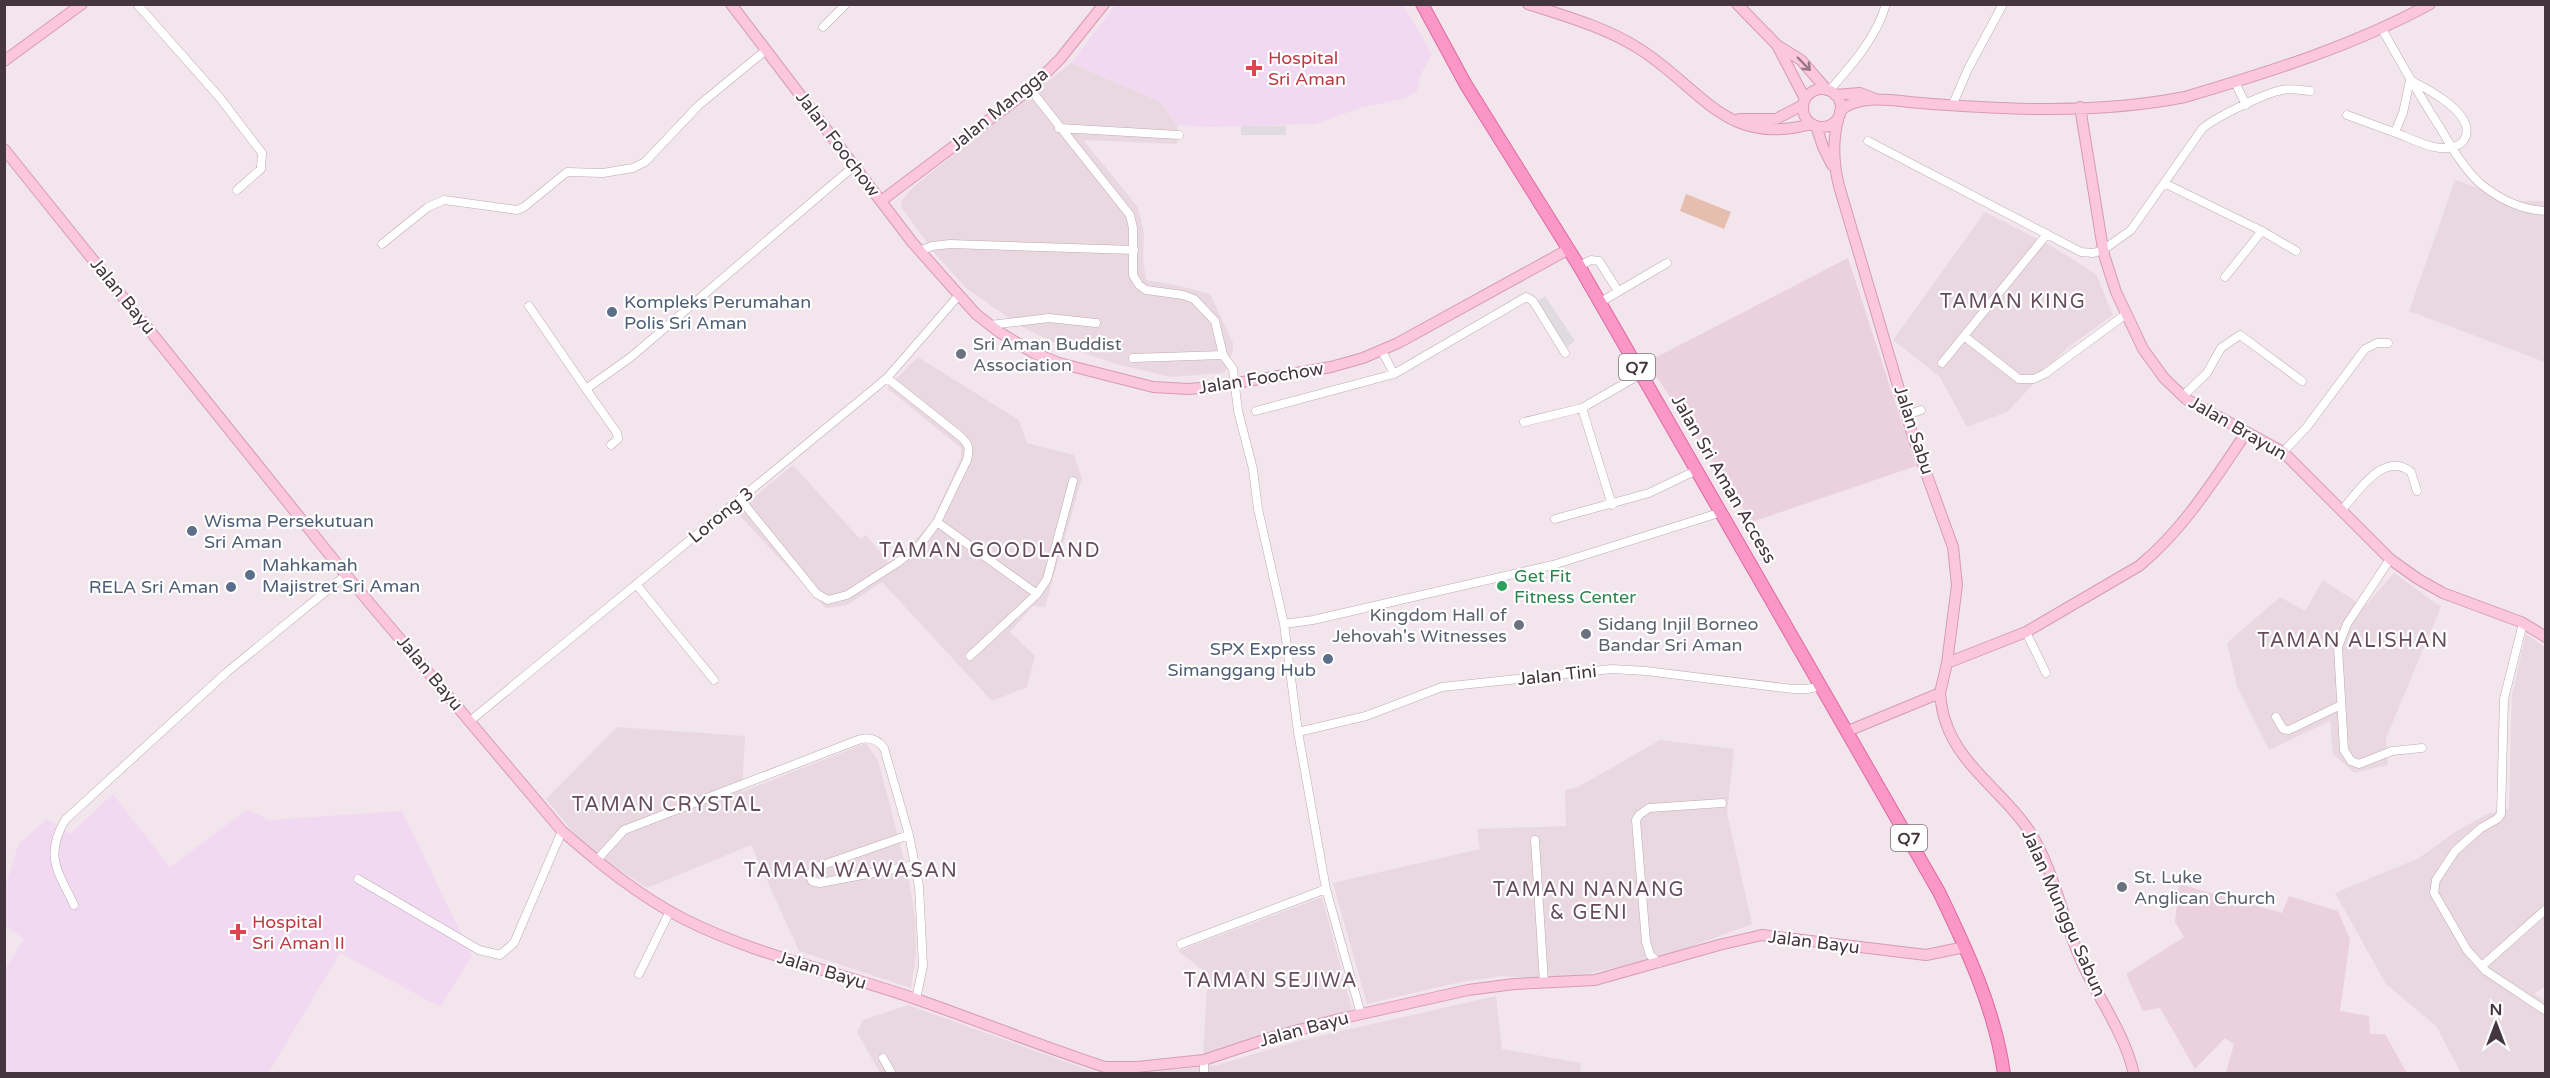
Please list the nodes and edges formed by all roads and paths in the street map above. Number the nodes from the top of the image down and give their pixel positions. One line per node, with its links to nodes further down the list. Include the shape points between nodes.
1 (82, 4): 16 (street)
2 (137, 4): 40 (street, via 220,98 262,153 261,170)
3 (731, 4): 15 (street, Jalan Foochow)
4 (846, 4): 12 (street)
5 (1104, 4): 19 (street, Jalan Mangga)
6 (1422, 4): 46 (main road, Jalan Sri Aman Access / Q7, via 1466,85)
7 (1527, 4): 29 (street, via 1602,30 1636,47)
8 (1737, 4): 14 (street)
9 (1886, 4): 21 (street, via 1852,65)
10 (2003, 4): 25 (street)
11 (2430, 4): 13 (street)
12 (823, 27)
13 (2382, 29): 17 (street); 18 (street)
14 (1777, 45): 21 (street, one-way to 21, via 1801,60); 23 (street)
15 (766, 50): 37 (street, Jalan Foochow); 45 (street, via 699,105 639,166 603,173 567,172 517,210 453,200 435,202)
16 (4, 61)
17 (2410, 80): 32 (street, via 2403,113); 35 (street); 35 (street, via 2439,95 2461,116 2466,137)
18 (2235, 82): 24 (street); 26 (street, via 2166,101)
19 (1030, 89): 31 (street); 41 (street, Jalan Mangga)
20 (2310, 91): 24 (street, via 2284,90)
21 (1830, 92): 22 (street, via 1860,93); 23 (street, via 1814,90); 27 (street, via 1840,105)
22 (1879, 100): 25 (street); 27 (street, via 1849,104)
23 (1804, 102): 29 (street, via 1768,120); 30 (street, via 1804,116)
24 (2246, 105): 39 (street, via 2202,129)
25 (1952, 106): 26 (street)
26 (2080, 107): 48 (street, Jalan Brayun)
27 (1839, 113): 30 (street, via 1827,126); 38 (street, via 1834,133)
28 (2347, 115): 32 (street)
29 (1727, 117): 30 (street, via 1765,130)
30 (1814, 125): 38 (street)
31 (1059, 128): 33 (street); 47 (street, via 1130,215)
32 (2394, 132): 35 (street, via 2435,147)
33 (1179, 135)
34 (1868, 141): 44 (street)
35 (2451, 147): 42 (street, via 2482,185 2509,202)
36 (4, 149): 93 (street, Jalan Bayu)
37 (854, 166): 41 (street, Jalan Foochow); 73 (street, via 631,357)
38 (1835, 170): 78 (street, Jalan Sabu)
39 (2164, 183): 43 (street); 48 (street, via 2131,230)
40 (237, 190)
41 (881, 201): 49 (street, Jalan Foochow)
42 (2546, 211)
43 (2262, 231): 50 (street); 53 (street)
44 (2047, 234): 48 (street, via 2081,252); 61 (street)
45 (382, 244)
46 (1569, 249): 52 (main road, Jalan Sri Aman Access / Q7); 63 (street, Jalan Foochow)
47 (1134, 250): 49 (street, via 942,245); 66 (street, via 1133,275 1139,285 1146,290 1194,299 1215,321)
48 (2103, 250): 58 (street, Jalan Brayun)
49 (920, 251): 55 (street, Jalan Foochow)
50 (2296, 251)
51 (1667, 263): 54 (street)
52 (1579, 266): 54 (street, via 1599,261); 56 (main road, Jalan Sri Aman Access / Q7)
53 (2225, 277)
54 (1618, 291): 56 (street)
55 (959, 295): 60 (street, Jalan Foochow); 71 (street, Lorong 3)
56 (1599, 303): 69 (main road, Jalan Sri Aman Access / Q7)
57 (529, 306): 73 (street)
58 (2126, 314): 61 (street, via 2034,379 2019,379); 74 (street, Jalan Brayun, via 2152,363)
59 (1096, 323): 60 (street, via 1049,318)
60 (990, 325): 70 (street, Jalan Foochow, via 1034,353 1059,363 1153,387 1188,389)
61 (1964, 336): 67 (street)
62 (2388, 343): 82 (street, via 2365,349 2306,428)
63 (1382, 351): 68 (street); 70 (street, Jalan Foochow, via 1331,367)
64 (1565, 353): 68 (street, via 1533,301 1526,297)
65 (1133, 358): 66 (street)
66 (1226, 358): 70 (street)
67 (1942, 363)
68 (1394, 374): 77 (street)
69 (1641, 374): 75 (street); 83 (main road, Jalan Sri Aman Access / Q7)
70 (1235, 377): 97 (street, via 1238,411)
71 (887, 378): 86 (street, Lorong 3); 91 (street, via 968,443 968,460)
72 (2302, 381): 74 (street, via 2240,335 2221,348 2207,373)
73 (586, 389): 81 (street, via 617,433 618,439)
74 (2183, 396): 80 (street, Jalan Brayun)
75 (1582, 408): 79 (street); 87 (street)
76 (1921, 410): 78 (street)
77 (1256, 411)
78 (1907, 415): 101 (street, Jalan Sabu, via 1955,561 1957,585)
79 (1524, 422)
80 (2246, 433): 82 (street, Jalan Brayun); 98 (street, via 2188,516 2154,554)
81 (611, 445)
82 (2283, 452): 88 (street, Jalan Brayun)
83 (1697, 470): 87 (street); 89 (main road, Jalan Sri Aman Access / Q7)
84 (1073, 481): 95 (street, via 1047,579)
85 (2417, 491): 88 (street, via 2411,472 2390,466 2372,476)
86 (740, 499): 91 (street, via 817,594 828,600 847,594 897,563 920,545); 94 (street, Lorong 3)
87 (1612, 505): 90 (street)
88 (2342, 510): 92 (street, Jalan Brayun)
89 (1722, 512): 97 (street, via 1553,565); 104 (main road, Jalan Sri Aman Access / Q7)
90 (1555, 519)
91 (938, 522): 95 (street)
92 (2390, 559): 96 (street, Jalan Brayun, via 2443,593); 106 (street, via 2341,635)
93 (346, 575): 108 (street, Jalan Bayu); 120 (street, via 227,672 65,820 53,855)
94 (636, 584): 103 (street); 108 (street, Lorong 3)
95 (1038, 594): 100 (street)
96 (2523, 623): 99 (street, Jalan Brayun); 126 (street, via 2504,699 2501,814 2455,851 2434,886 2451,925)
97 (1284, 624): 110 (street)
98 (2026, 632): 101 (street); 102 (street)
99 (2546, 637)
100 (970, 656)
101 (1947, 663): 105 (street, Jalan Sabu)
102 (2046, 673)
103 (714, 680)
104 (1822, 686): 109 (main road, Jalan Sri Aman Access / Q7); 110 (street, Jalan Tini, via 1793,689 1612,669 1442,687 1366,716)
105 (1940, 693): 109 (street); 138 (street, Jalan Munggu Sabun, via 1944,719 1963,754 2015,810 2034,840 2066,925 2122,1040)
106 (2341, 705): 107 (street, via 2289,730 2283,729); 111 (street, via 2344,750 2354,763 2363,764 2392,751)
107 (2276, 717)
108 (470, 721): 113 (street, Jalan Bayu)
109 (1848, 731): 124 (main road, Jalan Sri Aman Access / Q7, via 1939,892)
110 (1298, 732): 119 (street)
111 (2422, 748)
112 (1722, 803): 125 (street, via 1649,808 1636,820 1646,942 1650,955)
113 (562, 831): 116 (street, Jalan Bayu); 118 (street, via 514,943 500,955 479,950)
114 (909, 835): 116 (street, via 884,748 876,740 864,738 624,830); 117 (street); 117 (street, via 820,866 810,876 820,883)
115 (1535, 840): 128 (street)
116 (596, 861): 122 (street, Jalan Bayu)
117 (915, 865): 129 (street, via 923,966)
118 (358, 879)
119 (1326, 889): 123 (street); 131 (street)
120 (74, 905)
121 (2546, 909): 126 (street)
122 (670, 910): 127 (street); 129 (street, Jalan Bayu, via 779,957)
123 (1181, 944)
124 (1965, 947): 125 (street, Jalan Bayu, via 1926,955 1762,935); 137 (main road, Q7, via 1990,1011)
125 (1659, 963): 128 (street, Jalan Bayu, via 1595,980)
126 (2482, 966): 130 (street, via 2508,988)
127 (639, 974)
128 (1544, 983): 131 (street, Jalan Bayu, via 1485,986)
129 (916, 999): 134 (street, Jalan Bayu)
130 (2546, 1011)
131 (1361, 1014): 133 (street, Jalan Bayu)
132 (883, 1058): 135 (street)
133 (1204, 1060): 134 (street, Jalan Bayu); 136 (street)
134 (1103, 1070)
135 (892, 1074)
136 (1204, 1074)
137 (2004, 1074)
138 (2134, 1074)

